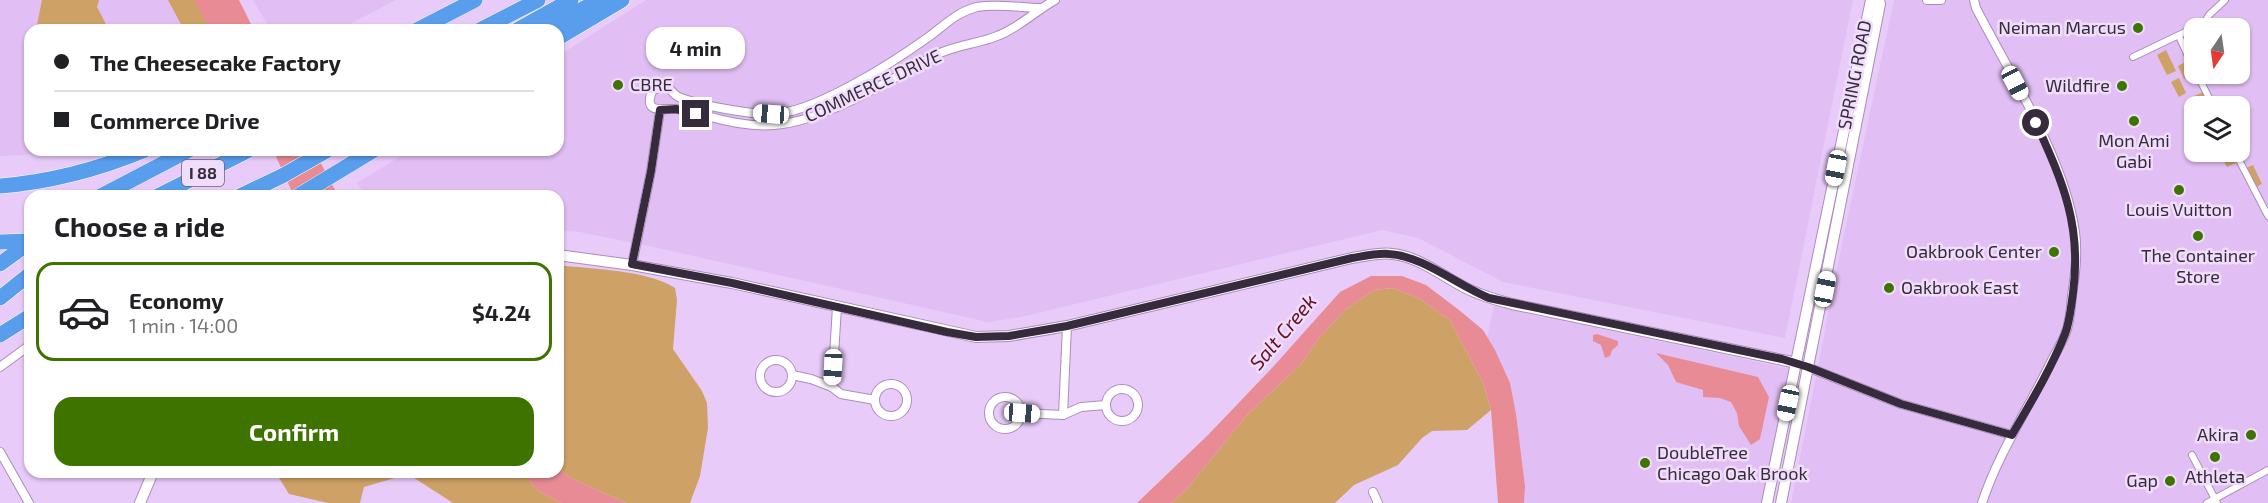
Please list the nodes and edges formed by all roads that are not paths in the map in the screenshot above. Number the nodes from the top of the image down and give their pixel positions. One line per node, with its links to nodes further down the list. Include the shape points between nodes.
1 (475, 0): 14 (highway)
2 (538, 0): 15 (highway)
3 (571, 0): 16 (highway)
4 (600, 0): 17 (highway)
5 (622, 0): 18 (highway)
6 (1055, 0): 13 (street, COMMERCE DRIVE)
7 (1871, 0): 50 (street, SPRING ROAD)
8 (1879, 0): 52 (street, SPRING ROAD)
9 (1927, 0): 10 (street)
10 (1941, 0)
11 (1974, 0): 59 (street, via 2050,153 2064,187 2075,233 2074,285 2066,332)
12 (2225, 0): 19 (street, via 2204,23)
13 (1041, 8): 22 (street, COMMERCE DRIVE, via 1016,28 984,42 943,52 879,86 797,121 757,125 676,109); 22 (street, COMMERCE DRIVE, via 990,6 968,10 857,81 797,110 771,114 715,106 678,98 663,85 650,95 653,106)
14 (429, 24)
15 (492, 24)
16 (528, 24)
17 (554, 24)
18 (564, 34)
19 (2179, 36): 20 (street); 21 (street)
20 (2184, 47)
21 (2133, 57)
22 (660, 110): 42 (street, COMMERCE DRIVE)
23 (128, 156): 29 (highway, via 77,173)
24 (178, 156): 30 (highway, I 88)
25 (237, 156): 31 (highway, I 88)
26 (317, 156): 32 (highway)
27 (364, 156): 33 (highway)
28 (2240, 162): 35 (street)
29 (0, 186)
30 (112, 190)
31 (170, 190)
32 (253, 190)
33 (307, 190)
34 (2268, 196): 35 (street)
35 (2260, 200): 36 (street)
36 (2268, 216)
37 (0, 242): 38 (highway)
38 (24, 242)
39 (24, 246): 41 (highway)
40 (564, 256): 42 (street)
41 (0, 264)
42 (632, 264): 45 (street)
43 (24, 279): 44 (highway)
44 (0, 298)
45 (837, 307): 47 (street, via 976,337); 54 (street)
46 (24, 320): 48 (highway)
47 (1067, 326): 50 (street, via 1352,258 1392,254 1418,261 1489,298); 58 (street)
48 (0, 335)
49 (24, 349): 51 (street)
50 (1797, 363): 52 (street); 68 (street, SPRING ROAD)
51 (0, 366)
52 (1808, 367): 59 (street, via 1901,404); 69 (street, SPRING ROAD)
53 (792, 375): 54 (street)
54 (832, 387): 55 (street, via 841,394)
55 (875, 400)
56 (1106, 405): 58 (street, via 1081,406)
57 (1022, 413): 58 (street)
58 (1063, 416)
59 (2012, 435): 70 (street)
60 (0, 452): 65 (street)
61 (2192, 454): 72 (street)
62 (2268, 470): 71 (street)
63 (150, 478): 66 (street)
64 (1373, 492): 67 (street)
65 (29, 503)
66 (140, 503)
67 (1378, 503)
68 (1767, 503)
69 (1781, 503)
70 (1982, 503)
71 (2208, 503)
72 (2217, 503)

